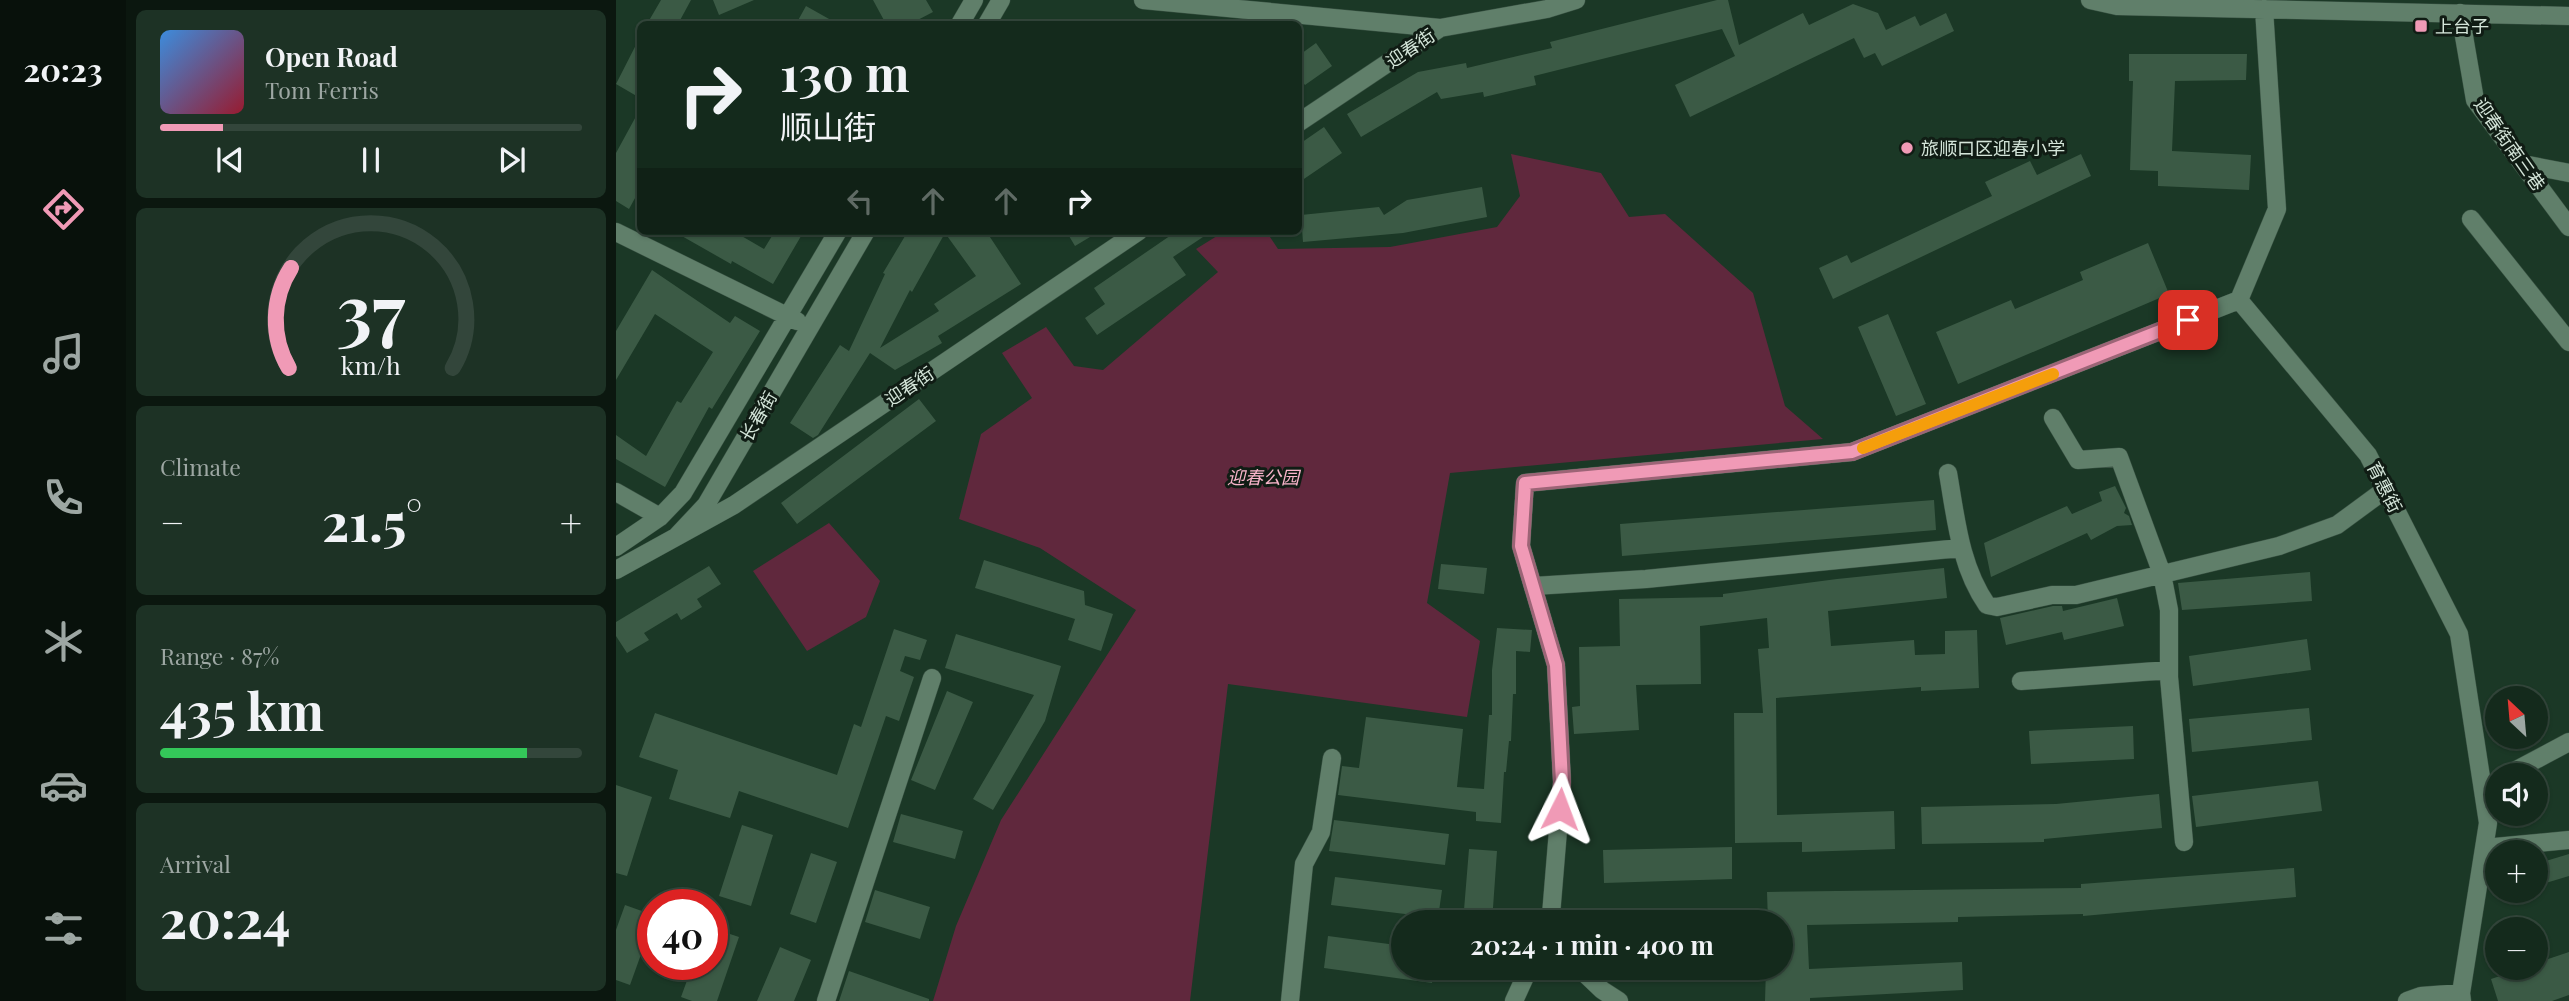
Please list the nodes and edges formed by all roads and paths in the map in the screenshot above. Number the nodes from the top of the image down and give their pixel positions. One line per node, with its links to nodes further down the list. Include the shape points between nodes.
1 (974, 0): 11 (street)
2 (1001, 0): 12 (street)
3 (1143, 0): 7 (street)
4 (1576, 0): 13 (street, 迎春街)
5 (2090, 0): 6 (street, via 2117,6)
6 (2216, 4): 8 (street)
7 (1268, 6): 13 (street)
8 (2264, 9): 9 (street); 23 (street, via 2277,209)
9 (2460, 13): 10 (street); 15 (street, 迎春街南三巷, via 2475,100)
10 (2569, 16)
11 (962, 21)
12 (989, 21)
13 (1440, 28): 14 (street, 迎春街)
14 (1302, 120)
15 (2523, 164): 16 (street); 18 (street, 迎春街南三巷)
16 (2569, 173)
17 (2471, 219): 26 (street)
18 (2569, 227)
19 (616, 232): 24 (street)
20 (836, 235): 24 (street, 长春街)
21 (864, 235): 25 (street, 长春街)
22 (1133, 235): 32 (street, 迎春街, via 734,505)
23 (2239, 300): 29 (street, 育惠街, via 2368,455); 37 (street, via 1852,452 1525,483 1521,546)
24 (788, 316): 25 (street); 31 (street, 长春街, via 683,493)
25 (810, 327): 32 (street, 长春街, via 706,505)
26 (2569, 342)
27 (2053, 418): 36 (street, via 2078,460 2119,457)
28 (1948, 473): 34 (street)
29 (2385, 489): 36 (street, via 2337,525 2279,546); 43 (street, 育惠街, via 2459,634)
30 (616, 492): 31 (street)
31 (660, 517): 33 (street, 长春街)
32 (676, 537): 35 (street, 长春街)
33 (616, 547)
34 (1960, 548): 36 (street, via 1977,591 1987,605 1997,607 2052,595 2076,595); 37 (street)
35 (616, 570)
36 (2162, 574): 38 (street, via 2169,610)
37 (1534, 586): 49 (street, via 1556,665 1562,782)
38 (2169, 670): 40 (street); 47 (street)
39 (932, 678): 53 (street)
40 (2021, 681)
41 (2569, 742): 44 (street)
42 (1332, 758): 54 (street, via 1321,832 1304,864)
43 (2486, 763)
44 (2530, 763)
45 (2487, 826): 48 (street, 育惠街)
46 (2569, 840): 48 (street)
47 (2184, 842)
48 (2484, 848): 52 (street, 育惠街)
49 (1551, 910)
50 (1524, 980): 55 (street)
51 (1592, 980): 56 (street)
52 (2461, 997): 57 (street, via 2421,996)
53 (826, 1001)
54 (1290, 1001)
55 (1514, 1001)
56 (1619, 1001)
57 (2407, 1001)

